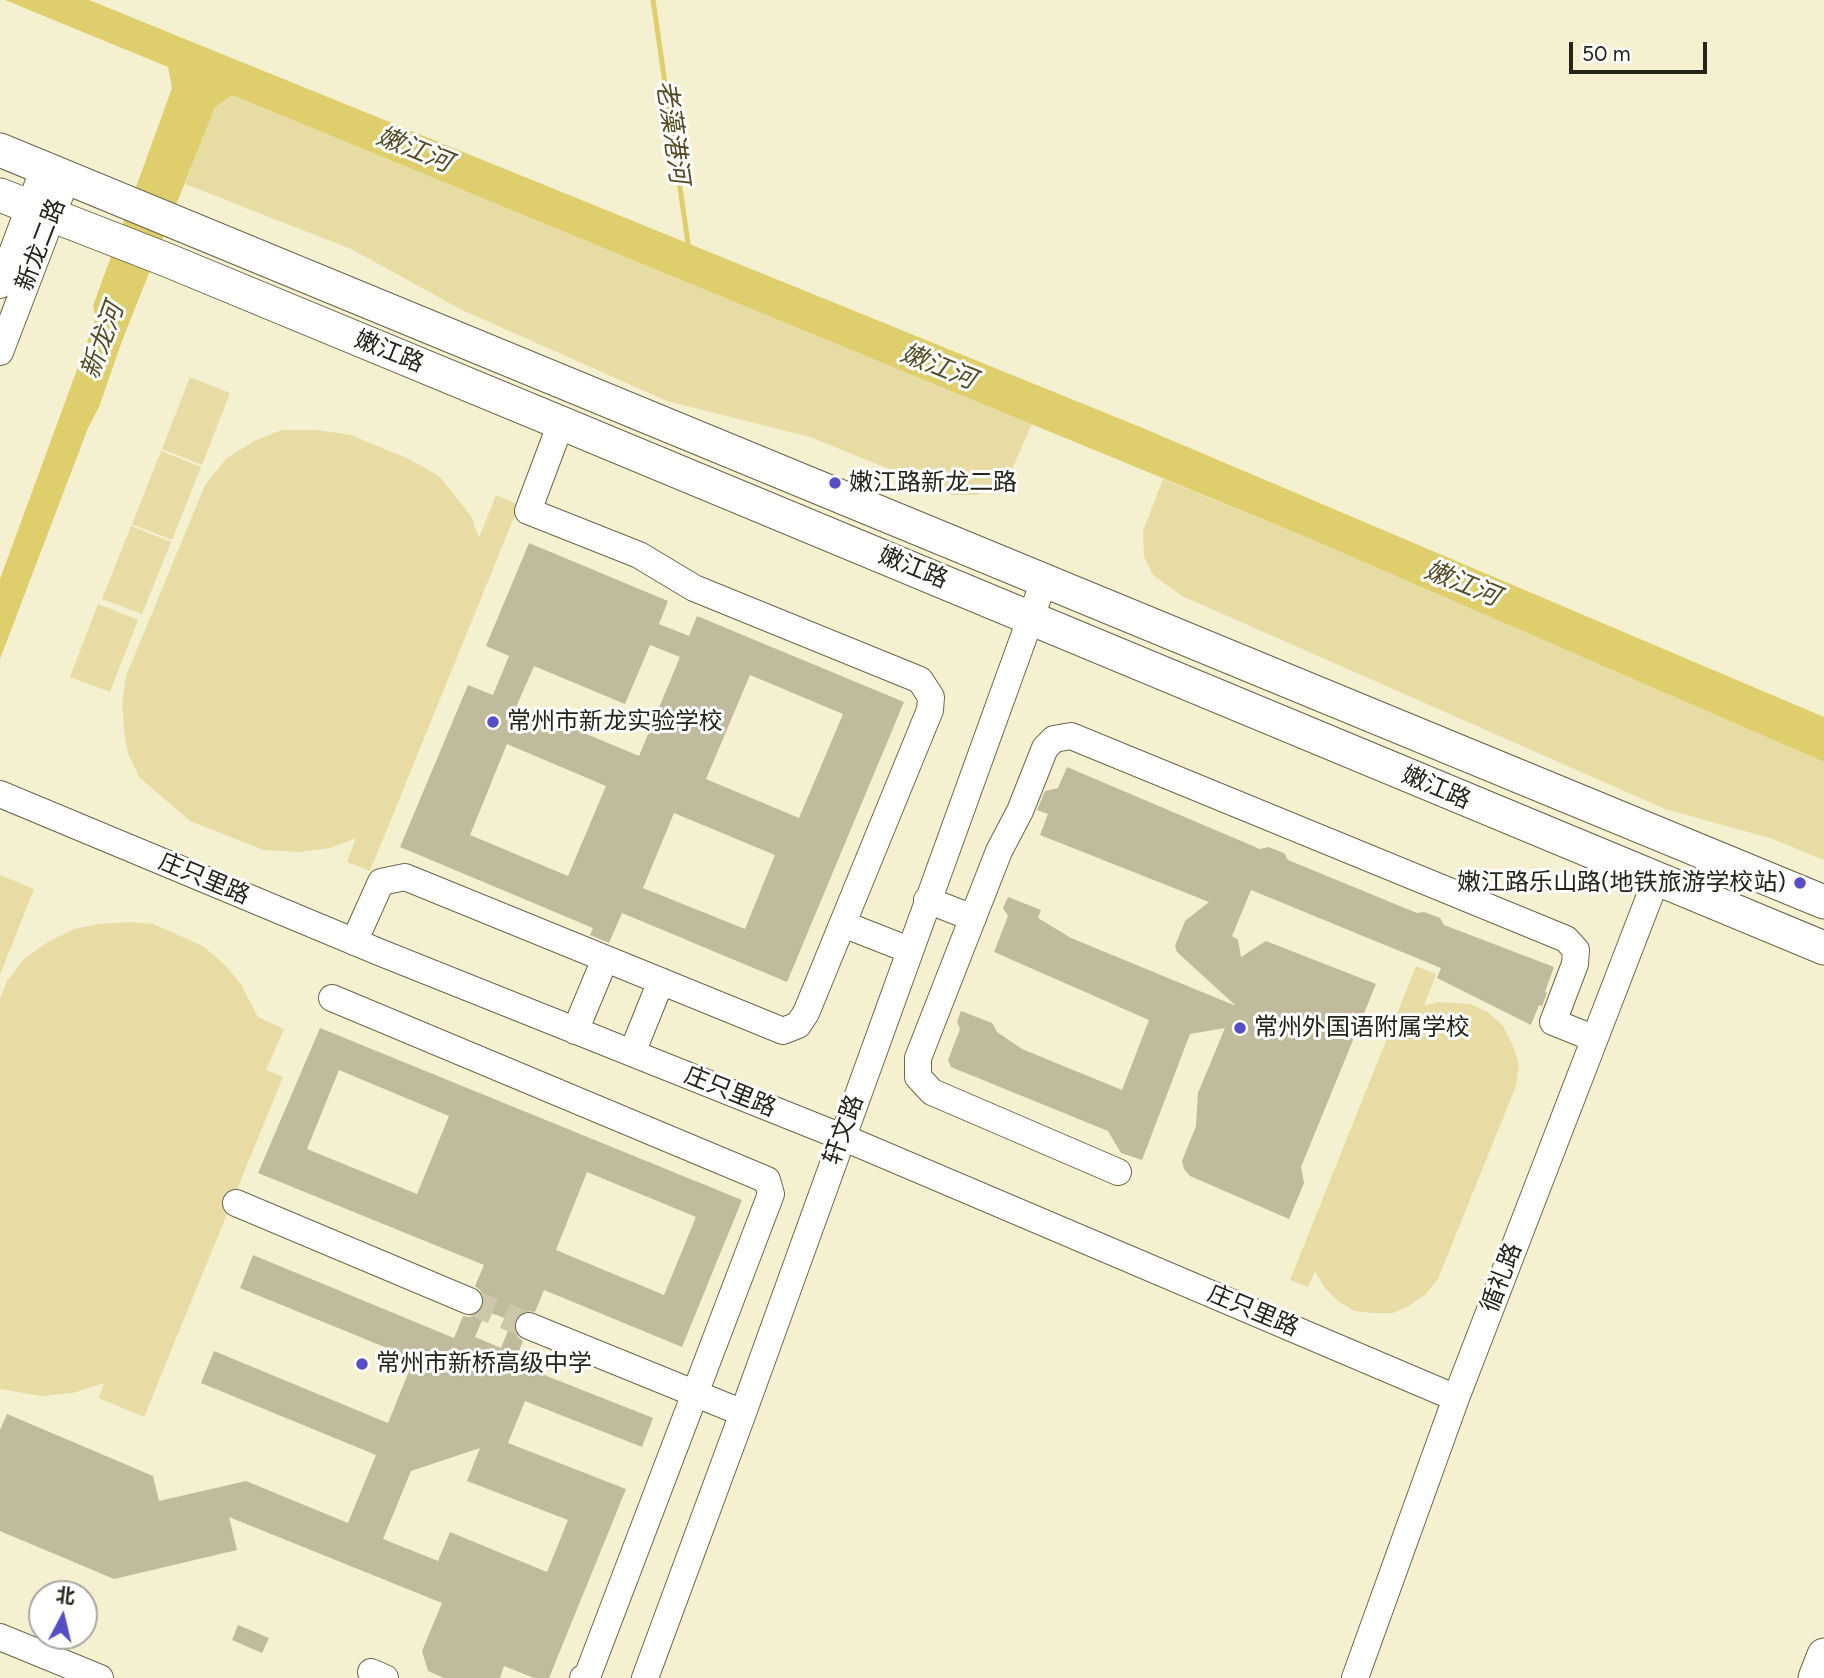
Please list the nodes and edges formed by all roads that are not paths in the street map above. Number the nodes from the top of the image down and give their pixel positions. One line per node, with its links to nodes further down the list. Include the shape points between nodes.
1 (0, 150): 2 (main road, 嫩江路)
2 (55, 172): 3 (street, 新龙二路); 7 (main road, 嫩江路)
3 (27, 206): 4 (street, 新龙二路); 5 (street, 新龙二路); 6 (main road, 嫩江路)
4 (0, 285)
5 (0, 352)
6 (561, 423): 8 (main road, 嫩江路); 14 (street, via 528,511 639,555 694,588 920,680 931,697 930,710)
7 (1044, 581): 8 (street, 轩文路); 12 (main road, 嫩江路)
8 (1029, 616): 10 (main road, 嫩江路); 11 (street, 轩文路)
9 (0, 793): 15 (street, 庄只里路)
10 (1656, 880): 16 (main road, 嫩江路); 22 (street, 循礼路)
11 (927, 900): 13 (street); 17 (street, 轩文路)
12 (1824, 902)
13 (973, 918): 22 (street, via 1045,748 1054,739 1071,736 1566,939 1576,950 1575,964 1553,1022); 25 (street, via 918,1058 918,1077 932,1091)
14 (842, 925): 17 (street); 19 (street, via 806,1013 798,1025 783,1031)
15 (354, 942): 18 (street, via 382,882 405,877); 21 (street, 庄只里路)
16 (1824, 948)
17 (909, 950): 24 (street, 轩文路)
18 (605, 959): 19 (street); 21 (street)
19 (661, 981): 23 (street)
20 (332, 998): 29 (street, via 767,1180 771,1194)
21 (575, 1031): 23 (street, 庄只里路)
22 (1593, 1038): 30 (street, 循礼路)
23 (632, 1053): 24 (street, 庄只里路)
24 (842, 1137): 30 (street, 庄只里路); 31 (street, 轩文路)
25 (1118, 1172)
26 (236, 1203): 27 (street)
27 (469, 1301)
28 (529, 1326): 29 (street)
29 (695, 1394): 31 (street); 35 (street)
30 (1456, 1398): 37 (street, 循礼路)
31 (743, 1413): 36 (street, 轩文路)
32 (0, 1637): 34 (street)
33 (1824, 1655): 38 (main road)
34 (100, 1678)
35 (583, 1678)
36 (645, 1678)
37 (1355, 1678)
38 (1815, 1678)

